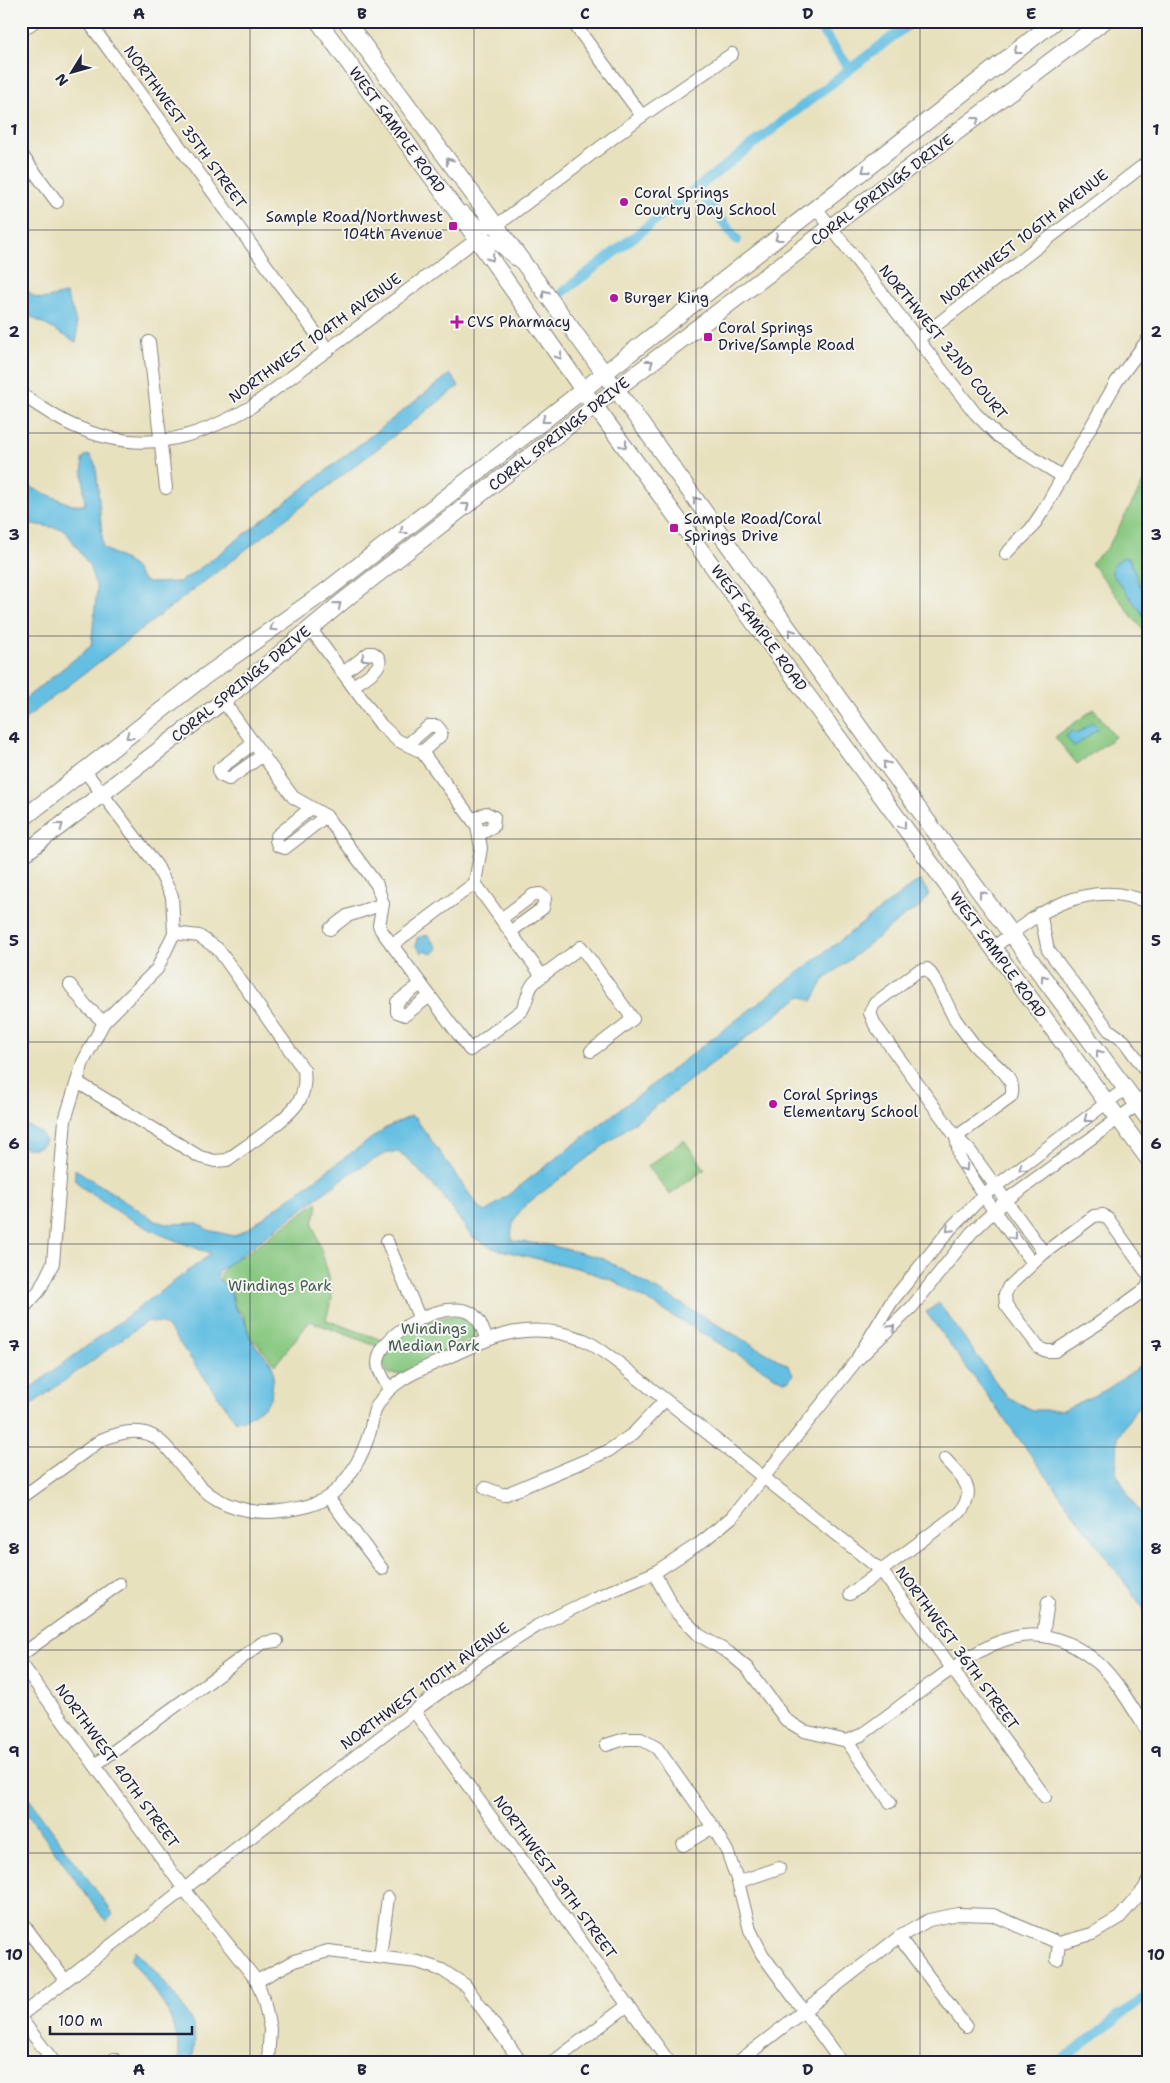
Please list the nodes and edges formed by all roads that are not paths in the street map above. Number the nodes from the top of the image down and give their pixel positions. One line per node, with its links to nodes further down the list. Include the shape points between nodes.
1 (35, 21): 8 (street)
2 (88, 21): 23 (street, NORTHWEST 35TH STREET)
3 (318, 21): 13 (main road, WEST SAMPLE ROAD)
4 (346, 21): 16 (main road, WEST SAMPLE ROAD, one-way to 4)
5 (572, 21): 10 (street)
6 (1055, 21): 15 (main road, CORAL SPRINGS DRIVE, one-way to 15)
7 (1104, 21): 17 (main road, CORAL SPRINGS DRIVE, one-way to 7)
8 (21, 31)
9 (732, 54): 10 (street)
10 (642, 116): 16 (street)
11 (21, 154): 14 (street)
12 (1149, 161): 21 (street, NORTHWEST 106TH AVENUE)
13 (436, 183): 16 (street, via 480,227); 18 (main road, WEST SAMPLE ROAD)
14 (57, 202)
15 (816, 208): 17 (street, NORTHWEST 32ND COURT); 24 (main road, CORAL SPRINGS DRIVE, one-way to 24)
16 (496, 226): 19 (main road, WEST SAMPLE ROAD)
17 (831, 228): 21 (street, NORTHWEST 32ND COURT); 25 (main road, CORAL SPRINGS DRIVE, one-way to 17)
18 (477, 239): 19 (street, via 483,237 495,242); 23 (street, NORTHWEST 104TH AVENUE); 26 (main road, WEST SAMPLE ROAD, one-way to 26)
19 (528, 270): 24 (main road, WEST SAMPLE ROAD, one-way to 19)
20 (1149, 338): 30 (street, via 1117,381)
21 (918, 339): 30 (street, NORTHWEST 32ND COURT, via 975,413 998,436)
22 (149, 342): 29 (street)
23 (328, 350): 29 (street, NORTHWEST 104TH AVENUE, via 251,407 228,420 182,438)
24 (605, 374): 25 (main road, WEST SAMPLE ROAD); 26 (main road, CORAL SPRINGS DRIVE)
25 (616, 389): 28 (main road, CORAL SPRINGS DRIVE); 57 (main road, WEST SAMPLE ROAD, one-way to 25, via 925,818)
26 (584, 390): 28 (main road, WEST SAMPLE ROAD); 41 (main road, CORAL SPRINGS DRIVE, one-way to 41, via 325,592 204,677)
27 (21, 394): 29 (street, NORTHWEST 104TH AVENUE, via 72,425 104,438)
28 (595, 406): 33 (main road, CORAL SPRINGS DRIVE, one-way to 28); 59 (main road, WEST SAMPLE ROAD, one-way to 59)
29 (162, 442): 31 (street)
30 (1063, 477): 32 (street, via 1031,529)
31 (166, 488)
32 (1006, 554)
33 (310, 628): 34 (street); 36 (main road, CORAL SPRINGS DRIVE)
34 (343, 673): 35 (street); 35 (street, one-way to 34, via 376,669 380,658 370,653)
35 (353, 686): 38 (street, via 381,725 397,740)
36 (223, 701): 37 (street); 42 (main road, CORAL SPRINGS DRIVE)
37 (254, 743): 40 (street); 40 (street, via 219,769 220,775 229,779)
38 (408, 744): 39 (street); 39 (street, via 429,726 438,726 440,736)
39 (422, 752): 46 (street)
40 (263, 755): 43 (street, via 293,797)
41 (85, 771): 42 (street); 45 (main road, CORAL SPRINGS DRIVE)
42 (102, 794): 48 (main road, CORAL SPRINGS DRIVE, one-way to 42); 56 (street, via 157,866 172,896)
43 (311, 808): 44 (street); 44 (street, via 277,836 278,846 285,848)
44 (326, 816): 51 (street, via 377,885)
45 (21, 820)
46 (473, 820): 47 (street); 47 (street, via 486,813 494,817 494,826)
47 (480, 834): 49 (street)
48 (21, 856)
49 (475, 883): 53 (street); 58 (street)
50 (1149, 903): 52 (street, via 1116,893 1090,894 1065,900)
51 (383, 904): 54 (street, via 346,916); 58 (street, via 379,925)
52 (1040, 913): 57 (street); 66 (street, via 1048,950 1109,1030 1124,1041)
53 (501, 919): 55 (street); 55 (street, via 534,895 540,894 545,898 543,908)
54 (330, 929)
55 (510, 932): 60 (street)
56 (174, 933): 64 (street, via 156,969); 67 (street, via 198,936 218,949 304,1070 305,1085 294,1110 228,1160 215,1161 200,1157)
57 (1012, 933): 59 (street); 68 (main road, WEST SAMPLE ROAD, one-way to 57)
58 (392, 945): 61 (street)
59 (993, 948): 70 (main road, WEST SAMPLE ROAD)
60 (542, 976): 63 (street, via 529,987 522,1010 470,1050); 65 (street, via 581,947 633,1019)
61 (421, 984): 63 (street); 63 (street, via 397,1002 397,1012 406,1015)
62 (70, 985): 64 (street)
63 (430, 996)
64 (104, 1022): 67 (street, via 83,1062)
65 (591, 1051)
66 (1149, 1075)
67 (77, 1082): 85 (street, via 65,1120 53,1263 39,1291)
68 (1125, 1089): 70 (street, NORTHWEST 110TH AVENUE); 71 (main road, WEST SAMPLE ROAD)
69 (1149, 1091): 71 (street, NORTHWEST 110TH AVENUE)
70 (1106, 1104): 72 (main road, WEST SAMPLE ROAD); 76 (street, NORTHWEST 110TH AVENUE, one-way to 76)
71 (1137, 1104): 72 (street, NORTHWEST 110TH AVENUE); 73 (main road, WEST SAMPLE ROAD)
72 (1118, 1119): 75 (main road, WEST SAMPLE ROAD); 78 (street, NORTHWEST 110TH AVENUE)
73 (1149, 1120)
74 (956, 1137): 74 (street, via 875,1025 870,1013 874,1004 918,971 927,969 976,1047 1010,1080 1014,1090 1011,1097); 76 (street); 77 (street, one-way to 77, via 960,1160)
75 (1149, 1160)
76 (996, 1186): 77 (street, NORTHWEST 110TH AVENUE); 78 (street)
77 (984, 1195): 79 (street); 88 (street, NORTHWEST 110TH AVENUE, one-way to 88, via 941,1238 919,1266 879,1319)
78 (1005, 1202): 79 (street, NORTHWEST 110TH AVENUE); 81 (street)
79 (994, 1211): 82 (street, one-way to 82); 88 (street, NORTHWEST 110TH AVENUE, one-way to 79, via 906,1314 959,1247)
80 (386, 1241): 86 (street)
81 (1044, 1253): 82 (street); 83 (street, via 1094,1216 1103,1215)
82 (1032, 1263): 84 (street, via 1004,1294 1006,1305 1038,1347 1046,1351 1055,1351 1099,1323 1147,1288)
83 (1149, 1276)
84 (1149, 1282)
85 (21, 1311)
86 (419, 1317): 87 (street, via 466,1311 476,1318); 89 (street, via 390,1340 379,1358 379,1370)
87 (487, 1340): 89 (street, NORTHWEST 36TH STREET, via 408,1376); 90 (street, NORTHWEST 36TH STREET, via 521,1330 556,1332 586,1341)
88 (856, 1361): 92 (street, NORTHWEST 110TH AVENUE)
89 (390, 1388): 94 (street, via 376,1407 362,1456)
90 (665, 1400): 92 (street, NORTHWEST 36TH STREET); 93 (street, via 633,1434 608,1451 504,1495)
91 (945, 1459): 97 (street, via 964,1480 970,1492 967,1503 960,1512)
92 (765, 1478): 97 (street, NORTHWEST 36TH STREET); 98 (street, NORTHWEST 110TH AVENUE, via 732,1517 703,1541)
93 (485, 1488)
94 (328, 1497): 95 (street, via 300,1509 270,1513 242,1510 217,1499 201,1487 167,1445 152,1435 137,1432 115,1434 101,1440); 96 (street)
95 (21, 1498)
96 (382, 1569)
97 (881, 1570): 100 (street); 106 (street, NORTHWEST 36TH STREET)
98 (654, 1573): 107 (street, NORTHWEST 110TH AVENUE, via 537,1626 491,1654); 109 (street, via 675,1611 700,1635 747,1668 786,1720 804,1731)
99 (119, 1584): 104 (street)
100 (850, 1594)
101 (1048, 1602): 102 (street)
102 (1043, 1635): 106 (street, via 1014,1637 980,1649); 108 (street, via 1074,1646 1100,1664)
103 (277, 1641): 111 (street, via 262,1643)
104 (21, 1655)
105 (21, 1663): 111 (street, NORTHWEST 40TH STREET)
106 (952, 1668): 109 (street, via 861,1735); 112 (street, NORTHWEST 36TH STREET)
107 (414, 1711): 119 (street, NORTHWEST 110TH AVENUE); 128 (street, NORTHWEST 39TH STREET)
108 (1149, 1734)
109 (847, 1741): 113 (street)
110 (606, 1746): 114 (street, via 625,1739 641,1739 657,1748)
111 (96, 1765): 119 (street, NORTHWEST 40TH STREET)
112 (1045, 1797)
113 (890, 1802)
114 (713, 1827): 115 (street); 118 (street)
115 (683, 1845)
116 (779, 1868): 118 (street)
117 (1149, 1879): 123 (street, via 1119,1918 1092,1934)
118 (738, 1882): 129 (street, via 750,1930 762,1954)
119 (184, 1889): 126 (street, NORTHWEST 110TH AVENUE); 127 (street, NORTHWEST 40TH STREET)
120 (388, 1898): 124 (street)
121 (21, 1921): 126 (street)
122 (900, 1937): 123 (street, via 929,1920 958,1914 993,1916); 129 (street); 132 (street)
123 (1059, 1943): 125 (street)
124 (380, 1956): 127 (street, via 328,1951 294,1961); 135 (street, via 418,1962 442,1970 465,1985)
125 (1057, 1959)
126 (65, 1980): 130 (street, NORTHWEST 110TH AVENUE)
127 (257, 1981): 134 (street, via 270,2029)
128 (628, 2005): 136 (street); 137 (street, NORTHWEST 39TH STREET)
129 (804, 2010): 138 (street); 139 (street)
130 (21, 2015)
131 (21, 2019): 133 (street)
132 (966, 2027)
133 (54, 2062)
134 (268, 2062)
135 (521, 2062)
136 (553, 2062)
137 (669, 2062)
138 (738, 2062)
139 (841, 2062)

